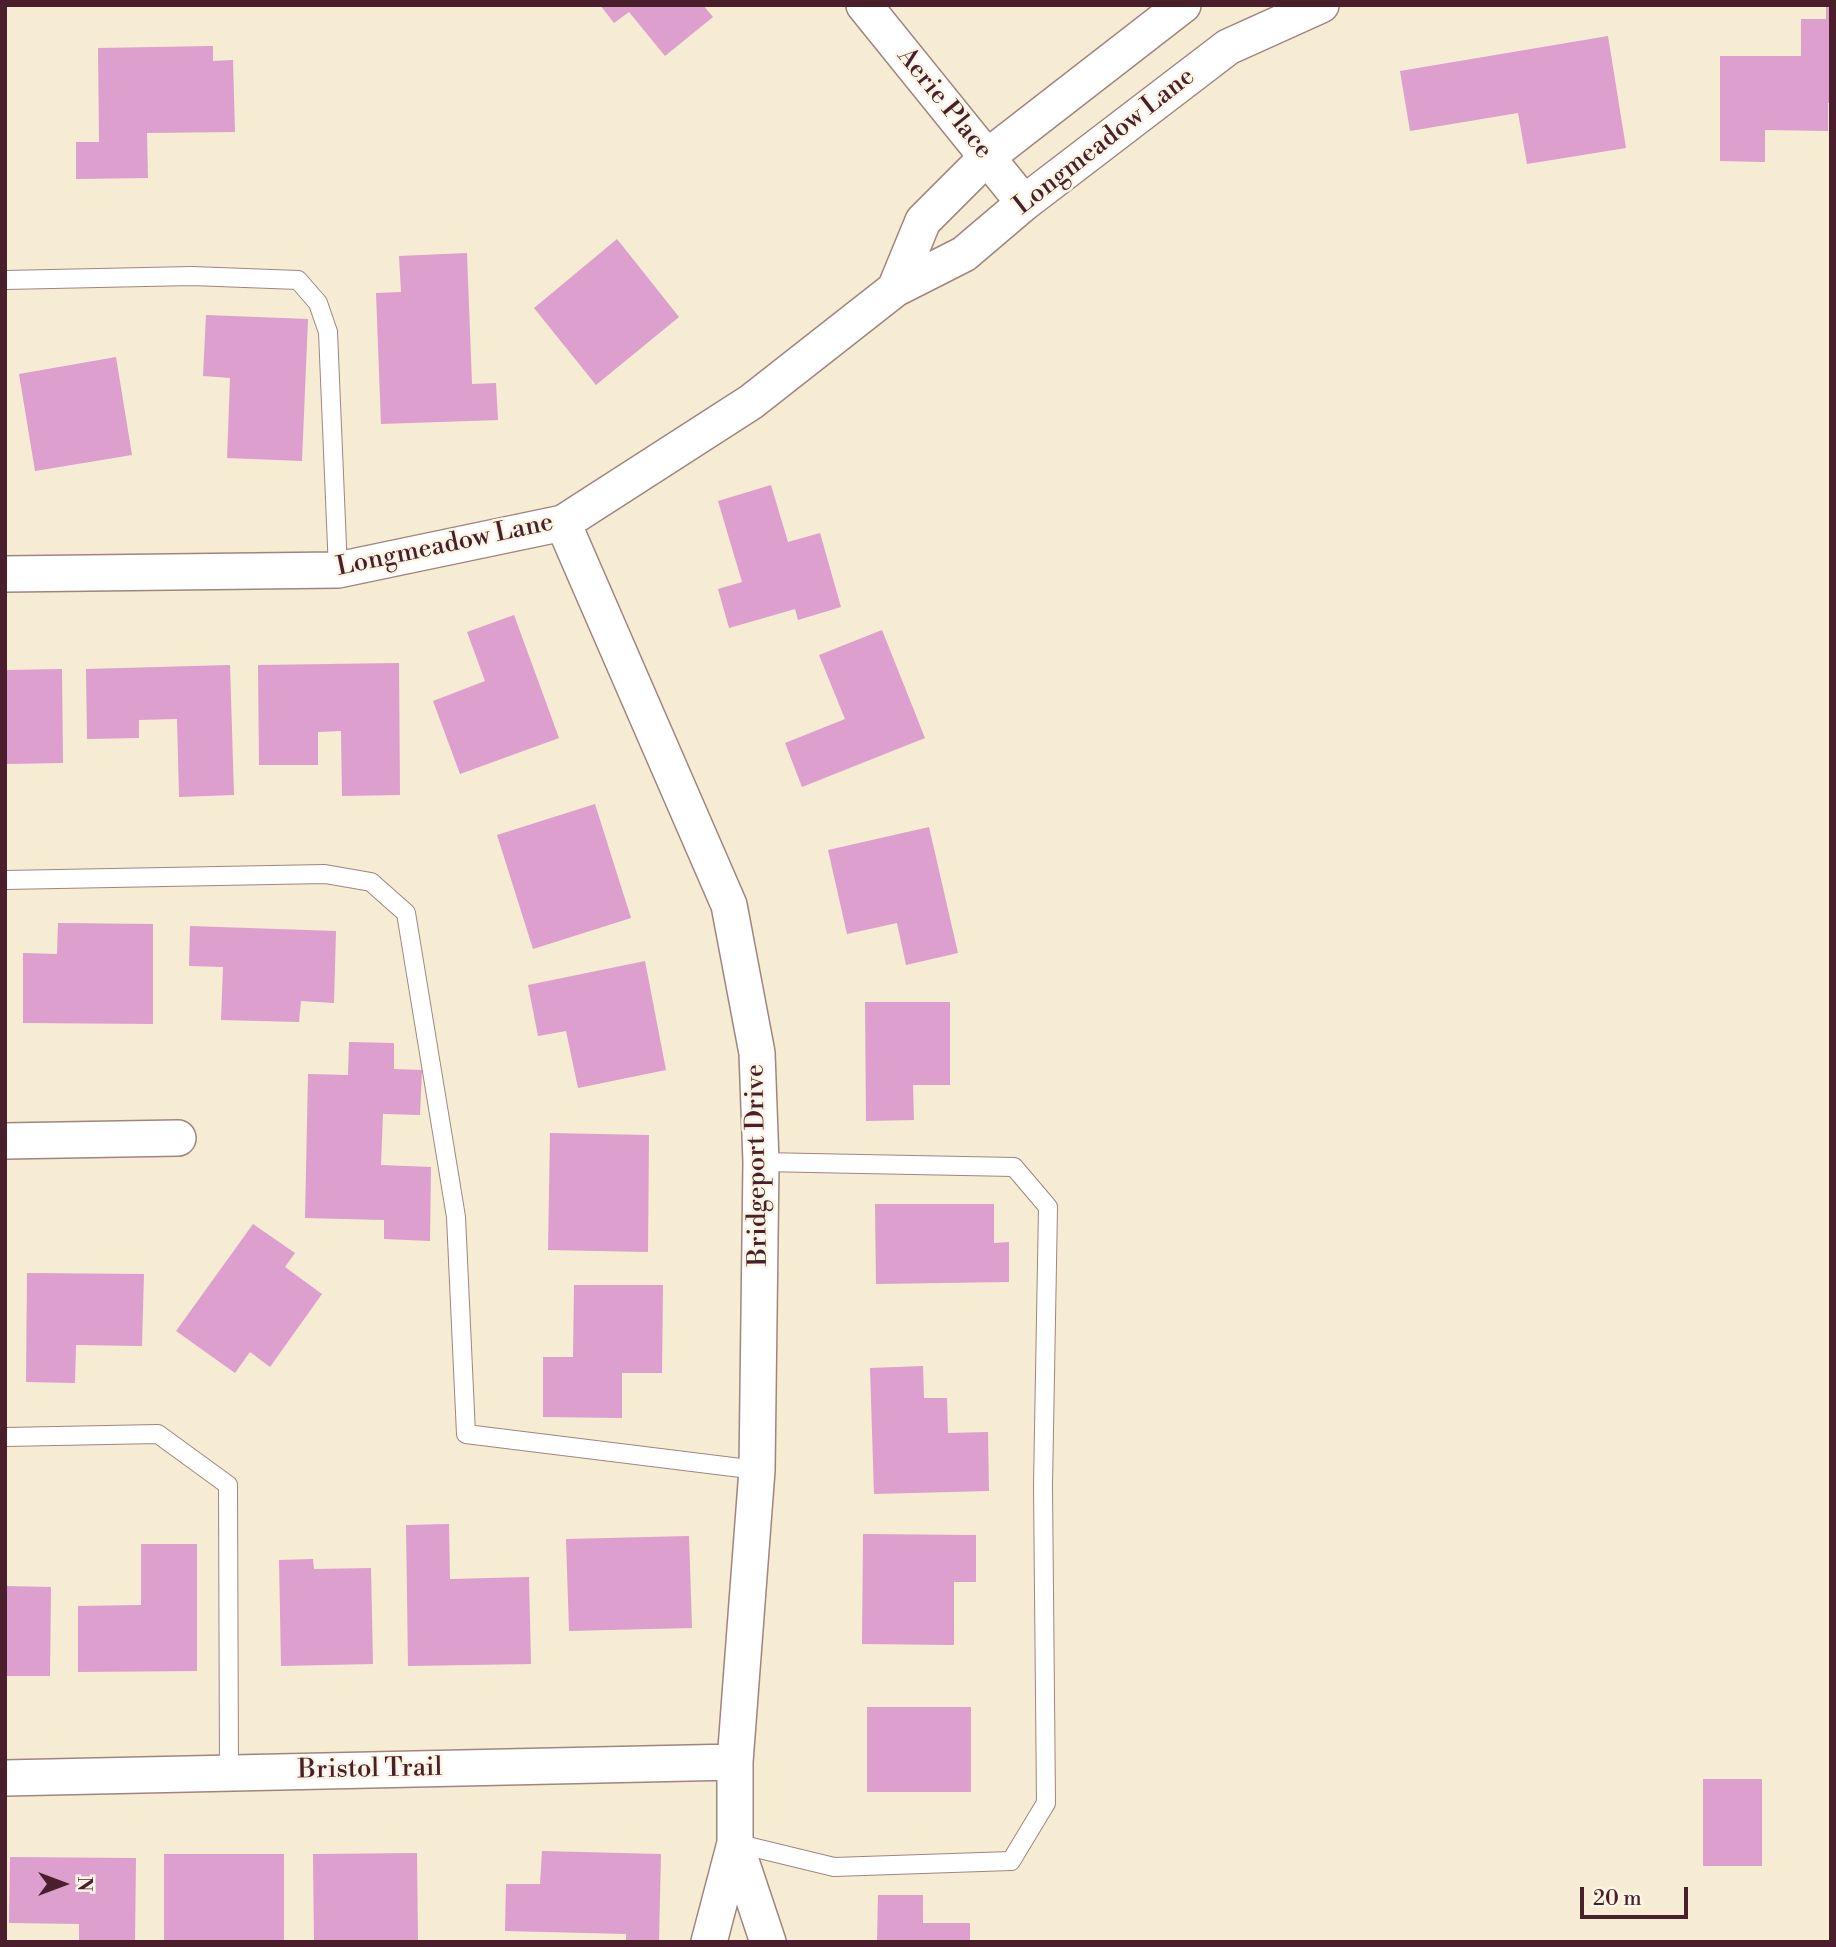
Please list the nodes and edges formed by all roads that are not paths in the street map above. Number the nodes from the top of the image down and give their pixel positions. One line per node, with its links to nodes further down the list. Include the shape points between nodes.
1 (864, 5): 4 (street, Aerie Place)
2 (1184, 5): 4 (street, Longmeadow Lane)
3 (1321, 5): 5 (street, Longmeadow Lane, via 1228,47)
4 (987, 157): 5 (street, Aerie Place); 7 (street, Longmeadow Lane, via 923,221)
5 (1024, 203): 7 (street, Longmeadow Lane, via 964,254)
6 (5, 280): 9 (lane, via 192,276 298,280 317,303 328,332)
7 (895, 289): 8 (street, Longmeadow Lane, via 751,402)
8 (563, 523): 9 (street, Longmeadow Lane); 14 (street, Bridgeport Drive, via 729,905 757,1053)
9 (338, 570): 10 (street, Longmeadow Lane)
10 (5, 574)
11 (5, 880): 16 (lane, via 325,874 371,882 406,913 456,1217 466,1434)
12 (178, 1138): 13 (street)
13 (5, 1141)
14 (761, 1162): 16 (street, Bridgeport Drive); 20 (lane, via 1014,1167 1048,1207 1042,1486 1045,1803 1011,1861 834,1867)
15 (5, 1437): 18 (lane, via 158,1434 228,1485)
16 (757, 1470): 17 (street, Bridgeport Drive)
17 (735, 1762): 18 (street, Bristol Trail); 20 (street, Bridgeport Drive)
18 (229, 1773): 19 (street, Bristol Trail)
19 (5, 1778)
20 (735, 1843): 21 (street, Bridgeport Drive); 22 (street, Bridgeport Drive)
21 (709, 1942)
22 (768, 1942)

